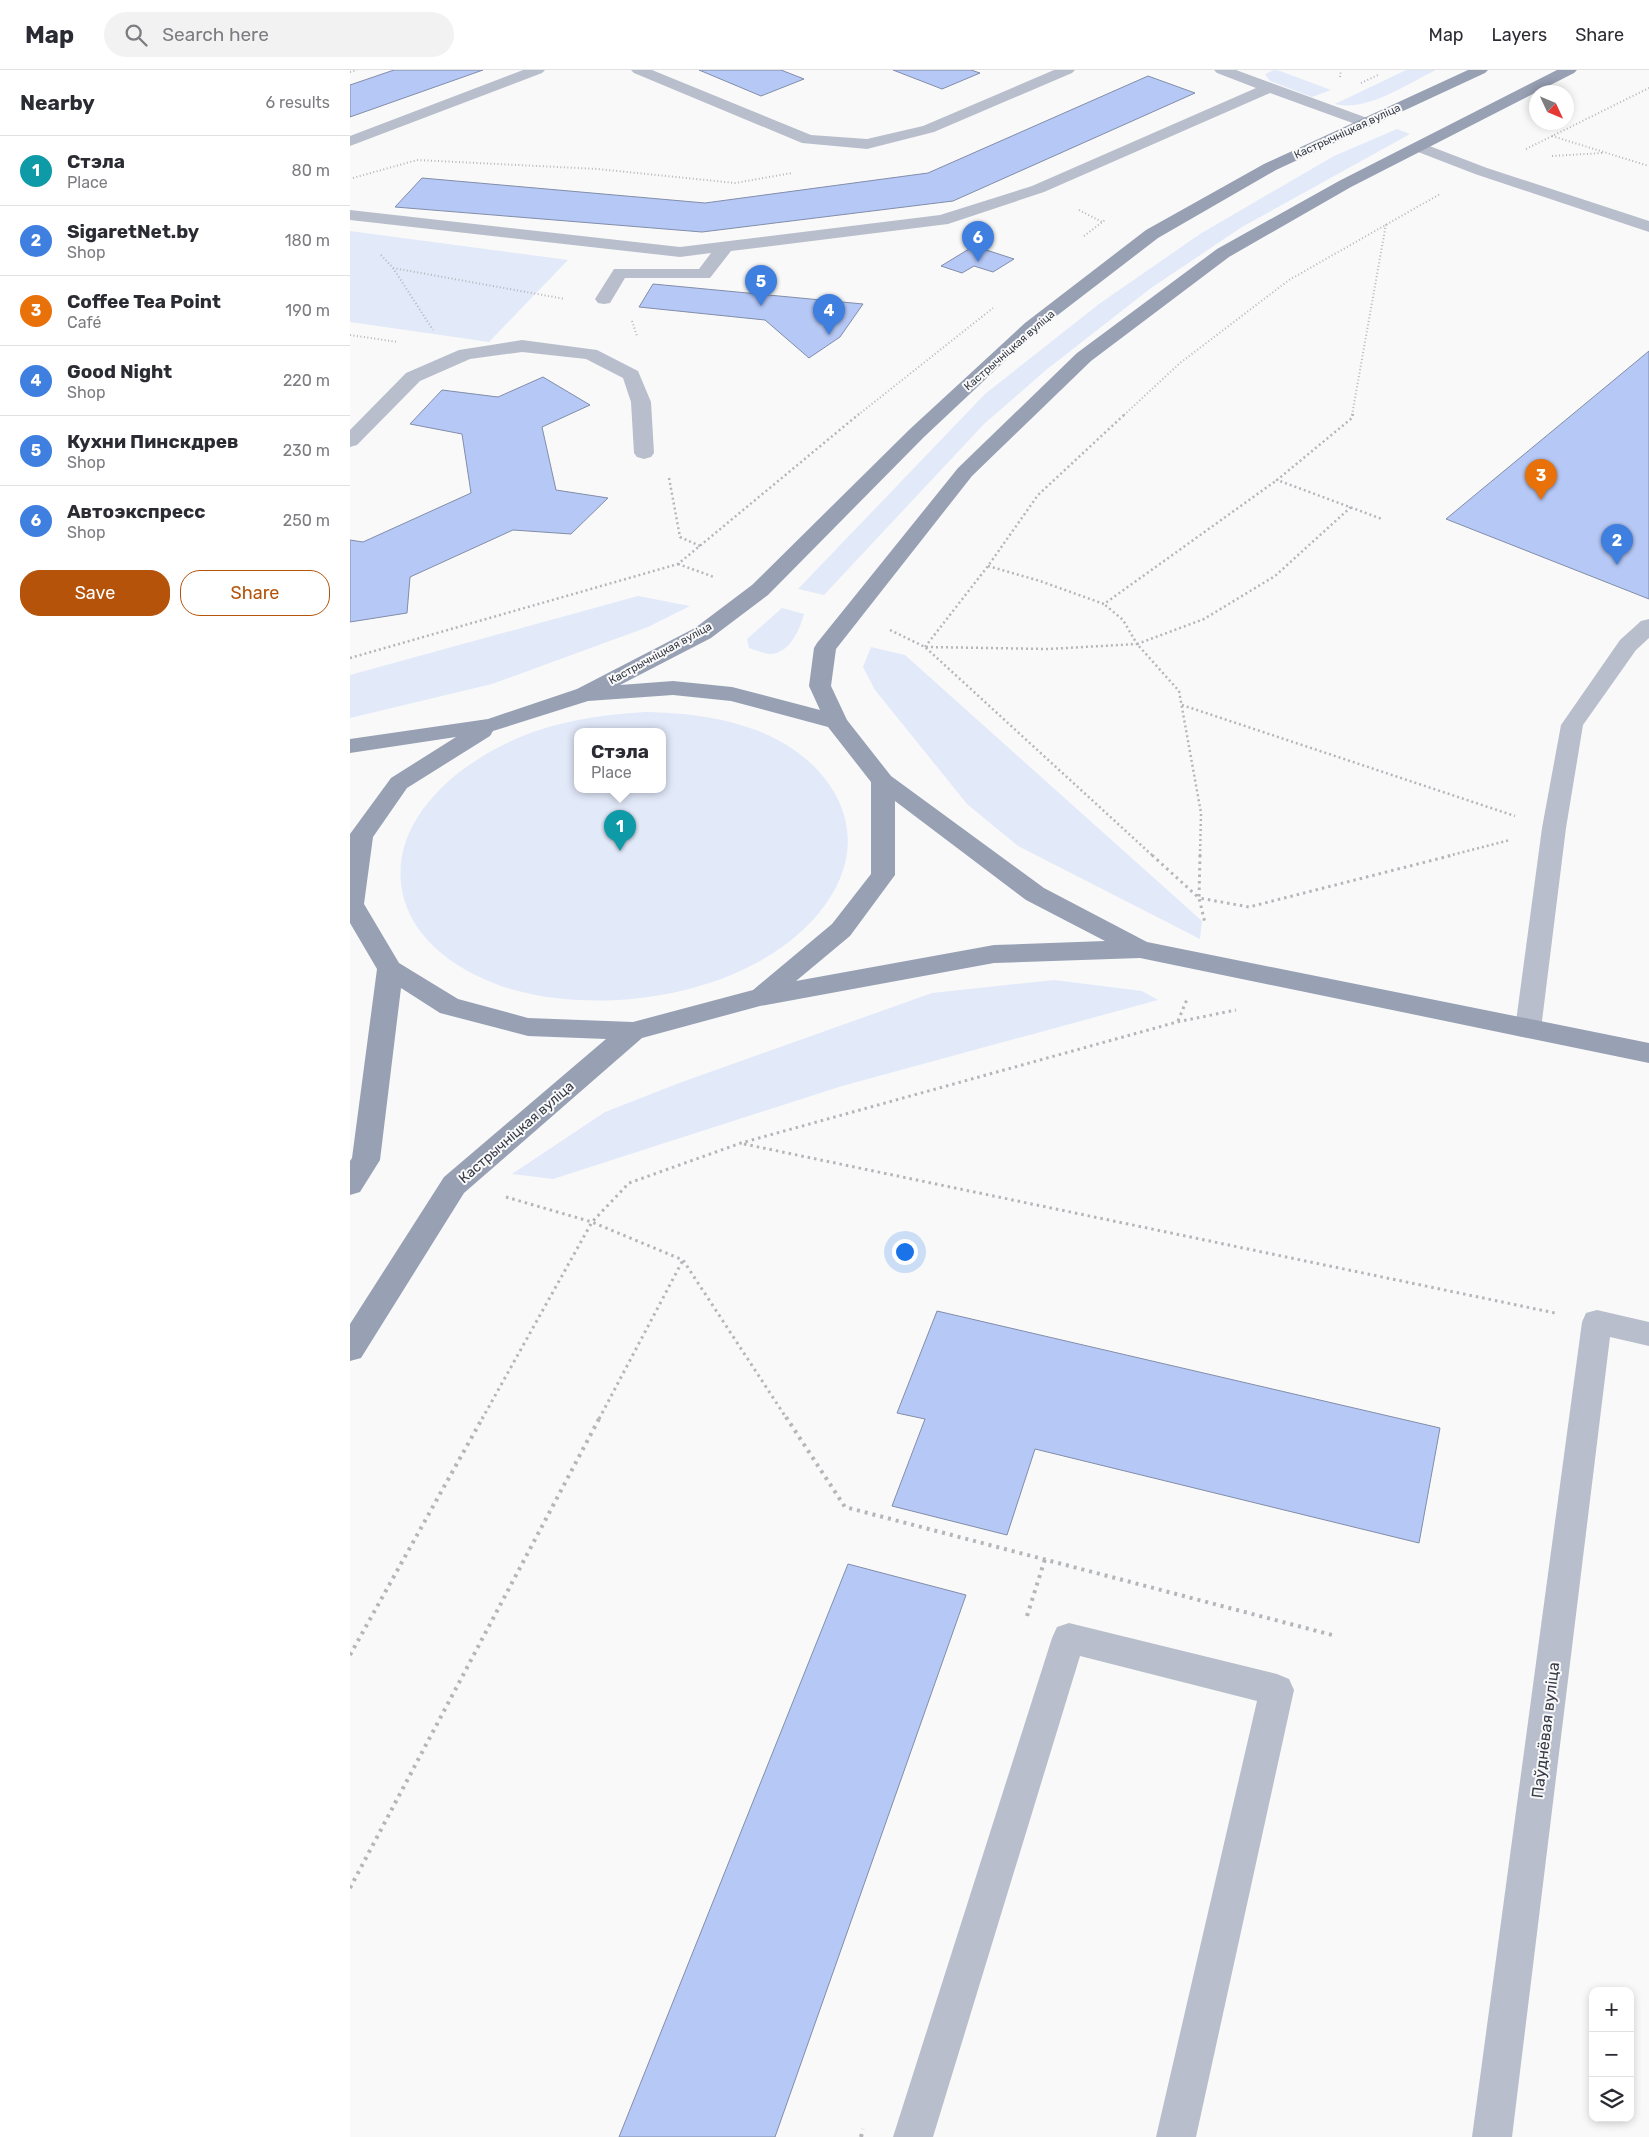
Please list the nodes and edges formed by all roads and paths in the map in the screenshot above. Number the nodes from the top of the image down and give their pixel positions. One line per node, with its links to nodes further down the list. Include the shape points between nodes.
1 (357, 70): 8 (path)
2 (537, 70): 13 (street)
3 (639, 70): 4 (street, via 808,140 867,144 928,129)
4 (1067, 70)
5 (1480, 70): 11 (main road, Кастрычніцкая вуліца)
6 (1568, 70): 14 (main road)
7 (1229, 71): 9 (street)
8 (350, 72)
9 (1270, 87): 11 (street); 24 (street, via 1038,189 942,220)
10 (1649, 88): 12 (path)
11 (1364, 122): 49 (main road, Кастрычніцкая вуліца, via 1270,167 1152,234 1032,327 917,432 760,590 703,633)
12 (1552, 136): 15 (path); 18 (path)
13 (350, 140)
14 (1419, 147): 18 (street); 51 (main road, via 1345,184 1224,253 1084,357 965,472 825,648 820,686)
15 (1606, 153): 16 (path); 17 (path)
16 (1552, 156)
17 (1649, 166)
18 (1481, 171): 22 (path); 23 (street)
19 (794, 172): 20 (path, via 735,183 598,169 417,160)
20 (350, 179)
21 (350, 215): 24 (street, via 680,252)
22 (1386, 223): 37 (path, via 1352,418); 41 (path, via 1289,280 1180,363 1038,495)
23 (1649, 227)
24 (726, 246): 27 (street, via 704,274 620,273)
25 (381, 255): 26 (path)
26 (393, 268): 28 (path); 32 (path)
27 (604, 299)
28 (569, 300)
29 (631, 318): 31 (path)
30 (350, 335): 32 (path)
31 (638, 337)
32 (444, 348): 33 (path)
33 (466, 354): 34 (street, via 413,377); 35 (street, via 522,346 590,354 632,375 641,402)
34 (350, 441)
35 (644, 453)
36 (668, 470): 40 (path, via 680,537)
37 (1277, 480): 38 (path); 43 (path)
38 (1351, 507): 39 (path); 46 (path, via 1275,576 1204,619)
39 (1382, 519)
40 (700, 546)
41 (988, 566): 43 (path); 47 (path)
42 (698, 572): 48 (path, via 678,564)
43 (1104, 604): 46 (path, via 1123,620)
44 (1649, 626): 55 (street, via 1628,645 1572,725)
45 (886, 629): 47 (path)
46 (1137, 644): 47 (path, via 1048,649); 50 (path, via 1179,690)
47 (925, 647): 56 (path)
48 (350, 658)
49 (585, 694): 51 (main road, via 673,688 732,694); 52 (main road)
50 (1182, 705): 55 (path); 56 (path, via 1201,813)
51 (836, 722): 54 (main road)
52 (491, 726): 53 (main road); 57 (main road, via 399,784 361,836)
53 (350, 746)
54 (883, 781): 59 (main road, via 1035,894); 61 (main road, via 883,875 841,930)
55 (1554, 828): 56 (path, via 1249,907); 63 (street)
56 (1199, 898): 58 (path)
57 (351, 902): 60 (main road)
58 (1206, 927)
59 (1140, 949): 61 (main road, via 994,954); 63 (main road)
60 (390, 969): 64 (main road, via 449,1006 528,1026); 67 (main road, via 366,1160)
61 (760, 997): 64 (main road)
62 (1177, 1022): 66 (path)
63 (1528, 1029): 65 (main road)
64 (633, 1031): 73 (main road, Кастрычніцкая вуліца, via 454,1185)
65 (1649, 1053)
66 (741, 1143): 69 (path, via 629,1183); 71 (path)
67 (350, 1184)
68 (506, 1197): 69 (path)
69 (592, 1222): 70 (path); 75 (path)
70 (684, 1260): 74 (path, via 845,1506); 76 (path)
71 (1597, 1322): 72 (street); 79 (street, Паўднёвая вуліца)
72 (1649, 1334)
73 (350, 1349)
74 (1336, 1636)
75 (350, 1655)
76 (350, 1888)
77 (913, 2137): 78 (street, via 1069,1638 1277,1690)
78 (1176, 2137)
79 (1492, 2137)

